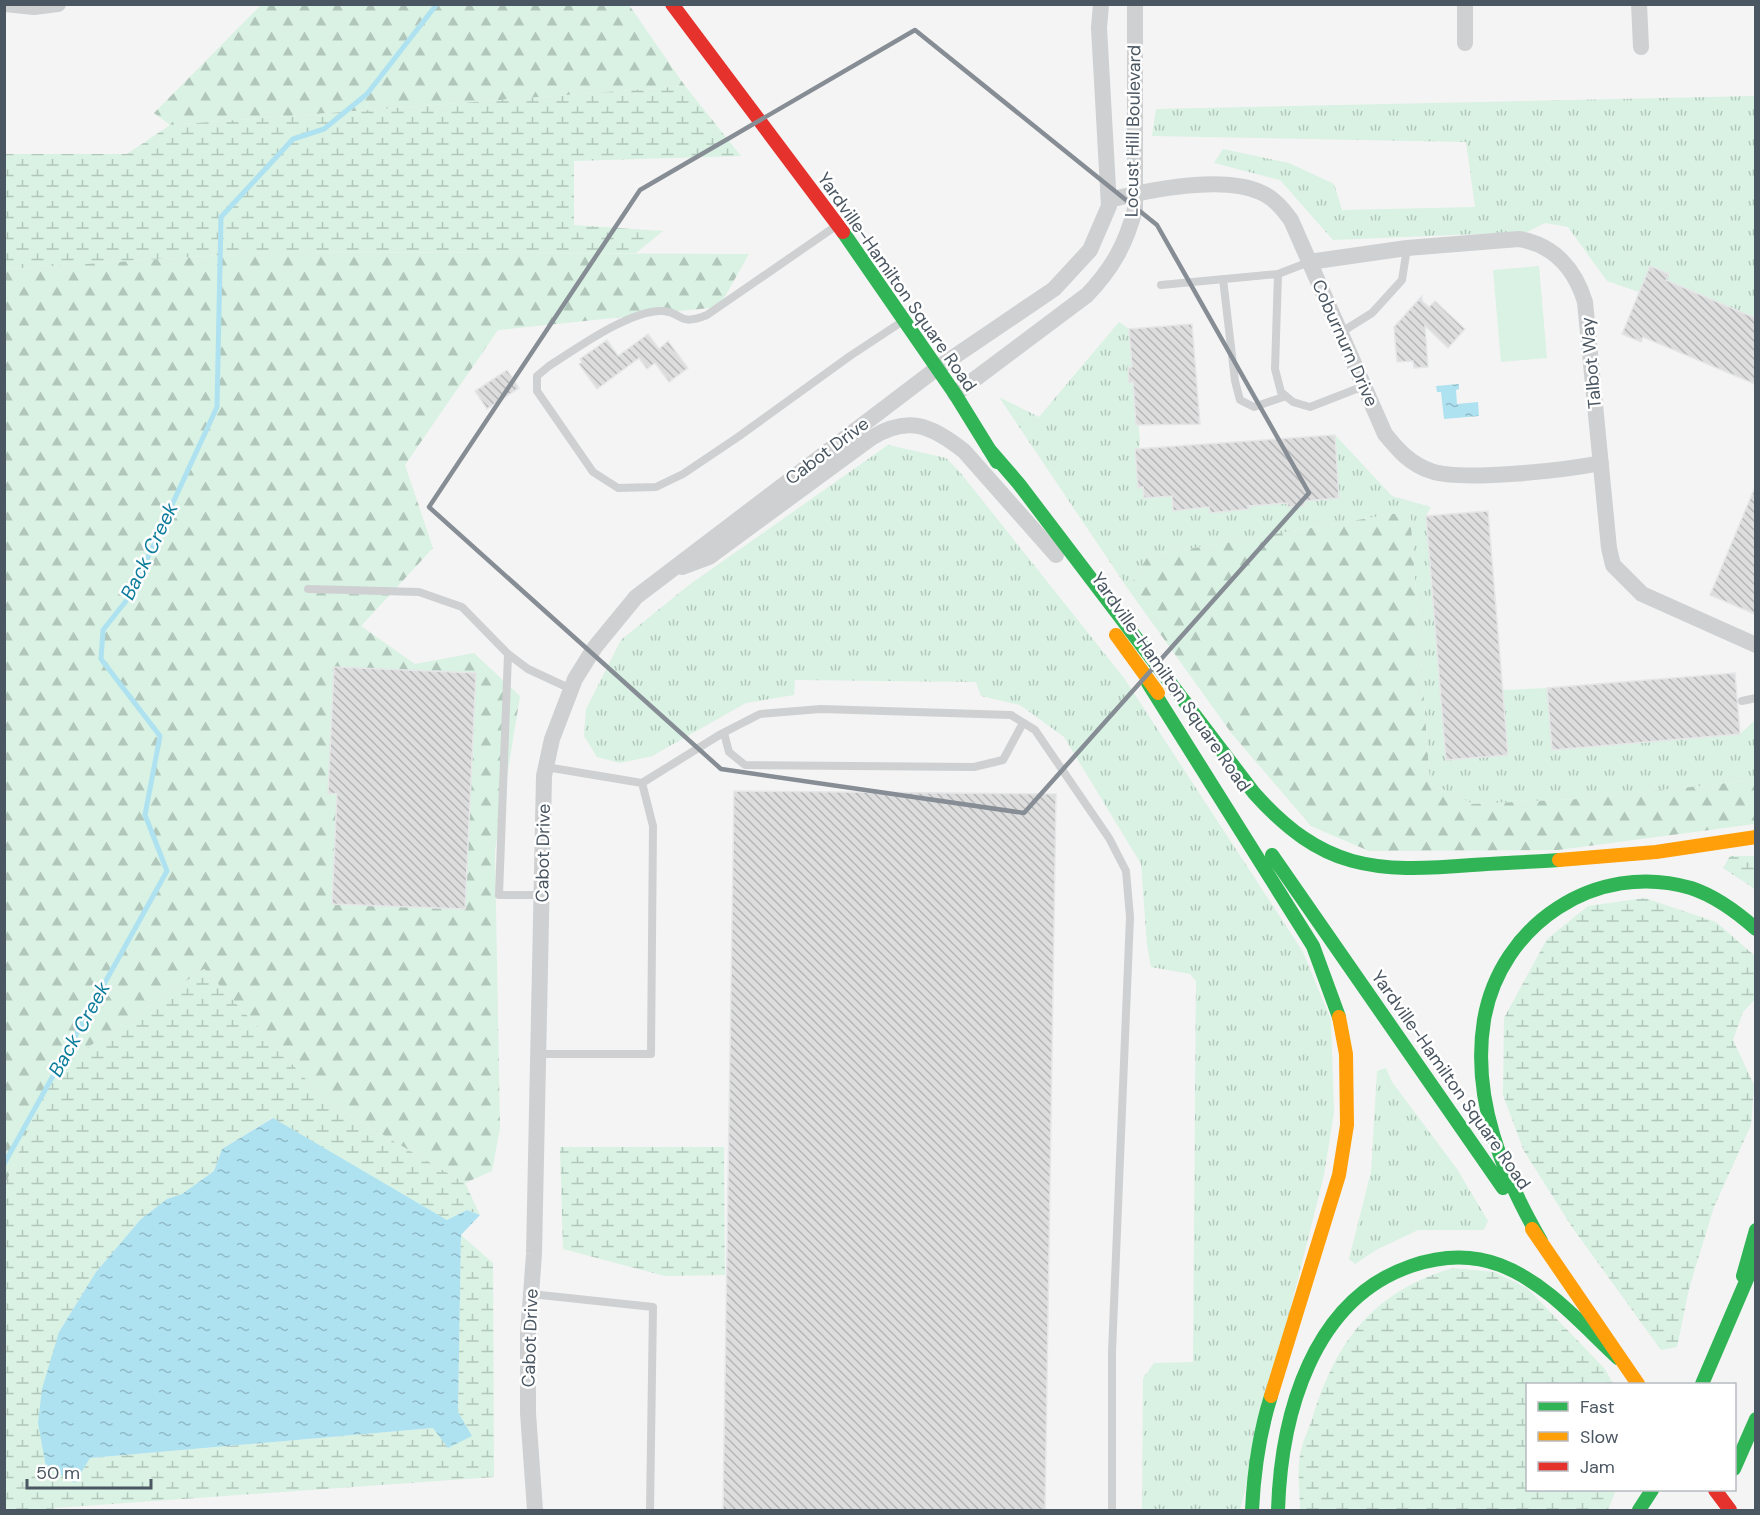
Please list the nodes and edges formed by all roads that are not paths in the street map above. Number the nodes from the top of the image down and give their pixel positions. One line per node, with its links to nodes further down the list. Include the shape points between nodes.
1 (5, 4): 2 (street)
2 (58, 4)
3 (672, 4): 12 (main road, Yardville-Hamilton Square Road)
4 (1101, 4): 11 (street, Locust Hill Boulevard)
5 (1135, 4): 10 (street, Locust Hill Boulevard)
6 (1465, 4): 8 (street)
7 (1639, 4): 9 (street)
8 (1465, 43)
9 (1641, 47)
10 (1135, 194): 11 (street, Coburnurn Drive); 14 (street, Coburnurn Drive, via 1198,186 1239,186 1261,192 1278,203 1291,220); 22 (street, Locust Hill Boulevard, via 1128,238 1106,275 1087,295)
11 (1109, 200): 20 (street, Locust Hill Boulevard, via 1090,250 1054,289)
12 (838, 225): 18 (main road, Yardville-Hamilton Square Road); 18 (lane, via 707,315 683,320 664,310 633,317 549,366 537,376 537,391 593,472 618,488 656,487 738,437)
13 (1407, 248): 14 (street, Talbot Way); 19 (lane, via 1402,280 1372,313); 25 (street, Talbot Way, via 1519,239 1554,252 1565,264 1580,284 1585,302)
14 (1310, 262): 15 (lane); 19 (street, Coburnurn Drive)
15 (1278, 274): 16 (lane); 23 (lane, via 1275,369 1281,392)
16 (1223, 279): 17 (lane); 23 (lane, via 1240,400 1254,407)
17 (1161, 285)
18 (903, 320): 20 (main road, Yardville-Hamilton Square Road)
19 (1340, 333): 21 (street, Coburnurn Drive)
20 (936, 369): 22 (main road, Yardville-Hamilton Square Road); 27 (street, Cabot Drive)
21 (1364, 386): 23 (lane, via 1310,407); 25 (street, Coburnurn Drive, via 1385,434 1403,457 1431,471 1453,475 1571,469)
22 (955, 394): 24 (main road, Yardville-Hamilton Square Road)
23 (1286, 396)
24 (988, 448): 26 (main road, Yardville-Hamilton Square Road); 39 (main road, via 1254,793 1281,822 1321,850 1356,863 1402,869 1578,860)
25 (1600, 463): 29 (street, Talbot Way, via 1609,548 1617,570 1642,594)
26 (1069, 569): 27 (street, via 963,451 947,437 906,423 871,438 709,556); 31 (main road, Yardville-Hamilton Square Road)
27 (664, 573): 32 (street, Cabot Drive, via 614,621)
28 (308, 589): 30 (lane, via 419,592 462,607)
29 (1755, 645)
30 (508, 654): 32 (lane, via 528,669); 40 (lane, via 499,895)
31 (1134, 660): 44 (main road, Yardville-Hamilton Square Road); 60 (main road, via 1313,946 1338,1013 1346,1054 1347,1125 1339,1175 1260,1431)
32 (571, 689): 37 (street, Cabot Drive)
33 (1755, 698): 34 (lane)
34 (1742, 701)
35 (1023, 723): 36 (lane, via 1011,715 821,709 760,714); 36 (lane, via 1003,760 974,767 745,765 729,752); 59 (lane, via 1035,730 1109,838 1125,871 1130,917 1112,1352)
36 (724, 733): 38 (lane)
37 (546, 767): 38 (lane); 40 (street, Cabot Drive)
38 (642, 783): 42 (lane, via 653,826 651,1054)
39 (1755, 837)
40 (542, 896): 42 (street, Cabot Drive)
41 (1755, 929): 44 (main road, via 1729,907 1690,888 1640,881 1615,883 1563,902 1540,918 1509,952 1493,983 1483,1021 1486,1096 1507,1177)
42 (538, 1054): 46 (street, Cabot Drive)
43 (1755, 1230): 47 (main road)
44 (1541, 1241): 48 (main road, Yardville-Hamilton Square Road)
45 (1755, 1258): 47 (main road)
46 (531, 1294): 57 (street, Cabot Drive, via 528,1413); 58 (lane, via 652,1307)
47 (1733, 1311): 50 (main road)
48 (1618, 1358): 49 (main road, Yardville-Hamilton Square Road); 61 (main road, via 1529,1279 1508,1268 1473,1259 1438,1258 1388,1273 1350,1303 1316,1352 1288,1424 1280,1461)
49 (1637, 1383)
50 (1702, 1383)
51 (1754, 1424): 52 (main road)
52 (1736, 1464)
53 (1651, 1491): 62 (main road)
54 (1658, 1491): 63 (main road)
55 (1716, 1491): 65 (main road, bridge)
56 (1726, 1491): 64 (main road)
57 (535, 1510)
58 (650, 1510)
59 (1112, 1510)
60 (1252, 1510)
61 (1278, 1510)
62 (1639, 1510)
63 (1649, 1510)
64 (1717, 1510)
65 (1730, 1510)

